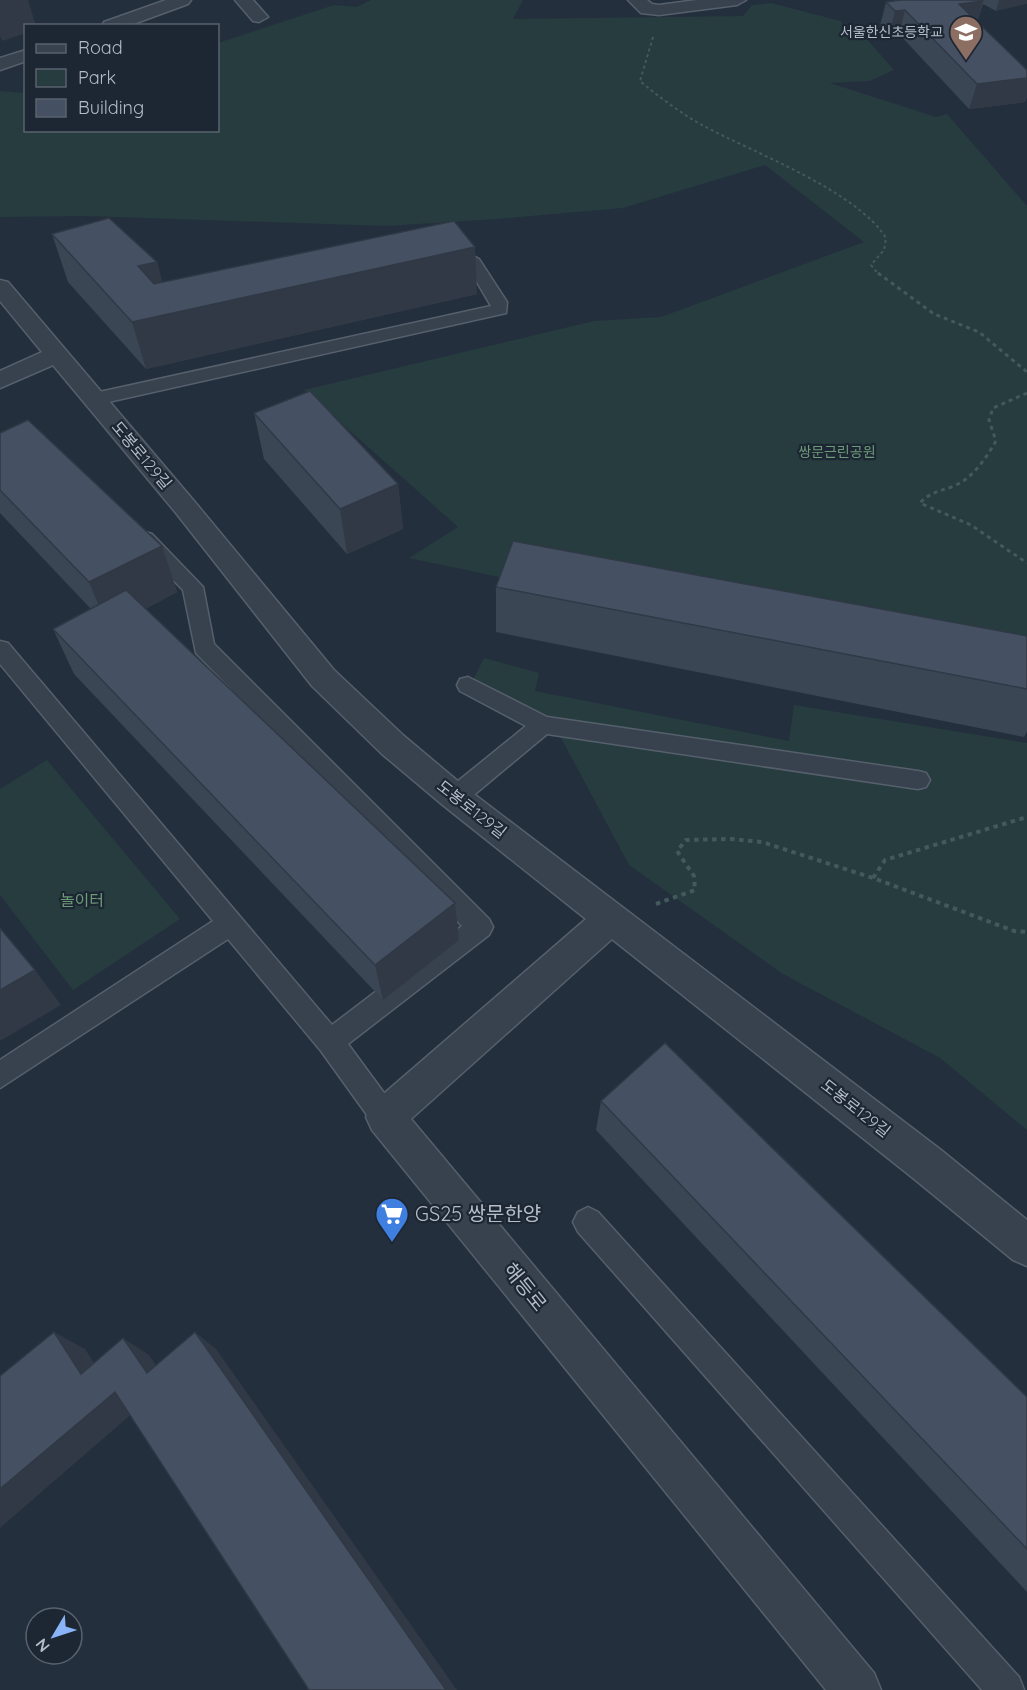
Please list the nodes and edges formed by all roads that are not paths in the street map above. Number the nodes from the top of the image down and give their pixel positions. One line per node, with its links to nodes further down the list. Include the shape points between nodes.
1 (182, 0): 6 (street)
2 (244, 0): 5 (street)
3 (737, 0): 4 (street, via 659,10)
4 (642, 4)
5 (259, 17)
6 (116, 24)
7 (24, 56): 8 (street)
8 (0, 64)
9 (429, 262): 13 (lane, via 455,258 473,262 500,309)
10 (0, 287): 11 (street, 도봉로129길)
11 (57, 354): 12 (street); 13 (street, 도봉로129길)
12 (0, 380)
13 (95, 399): 19 (street, 도봉로129길, via 323,678)
14 (128, 521): 22 (lane, via 193,587 204,647 480,927)
15 (0, 649): 21 (lane)
16 (468, 685): 17 (lane)
17 (543, 724): 18 (lane); 19 (lane)
18 (918, 780)
19 (455, 797): 20 (street, 도봉로129길)
20 (612, 918): 24 (street); 26 (street, 도봉로129길)
21 (230, 924): 22 (lane); 23 (lane)
22 (330, 1042): 24 (lane)
23 (0, 1075)
24 (385, 1117): 27 (street, 해등로)
25 (588, 1222): 28 (lane)
26 (1027, 1246)
27 (857, 1690)
28 (1006, 1690)

